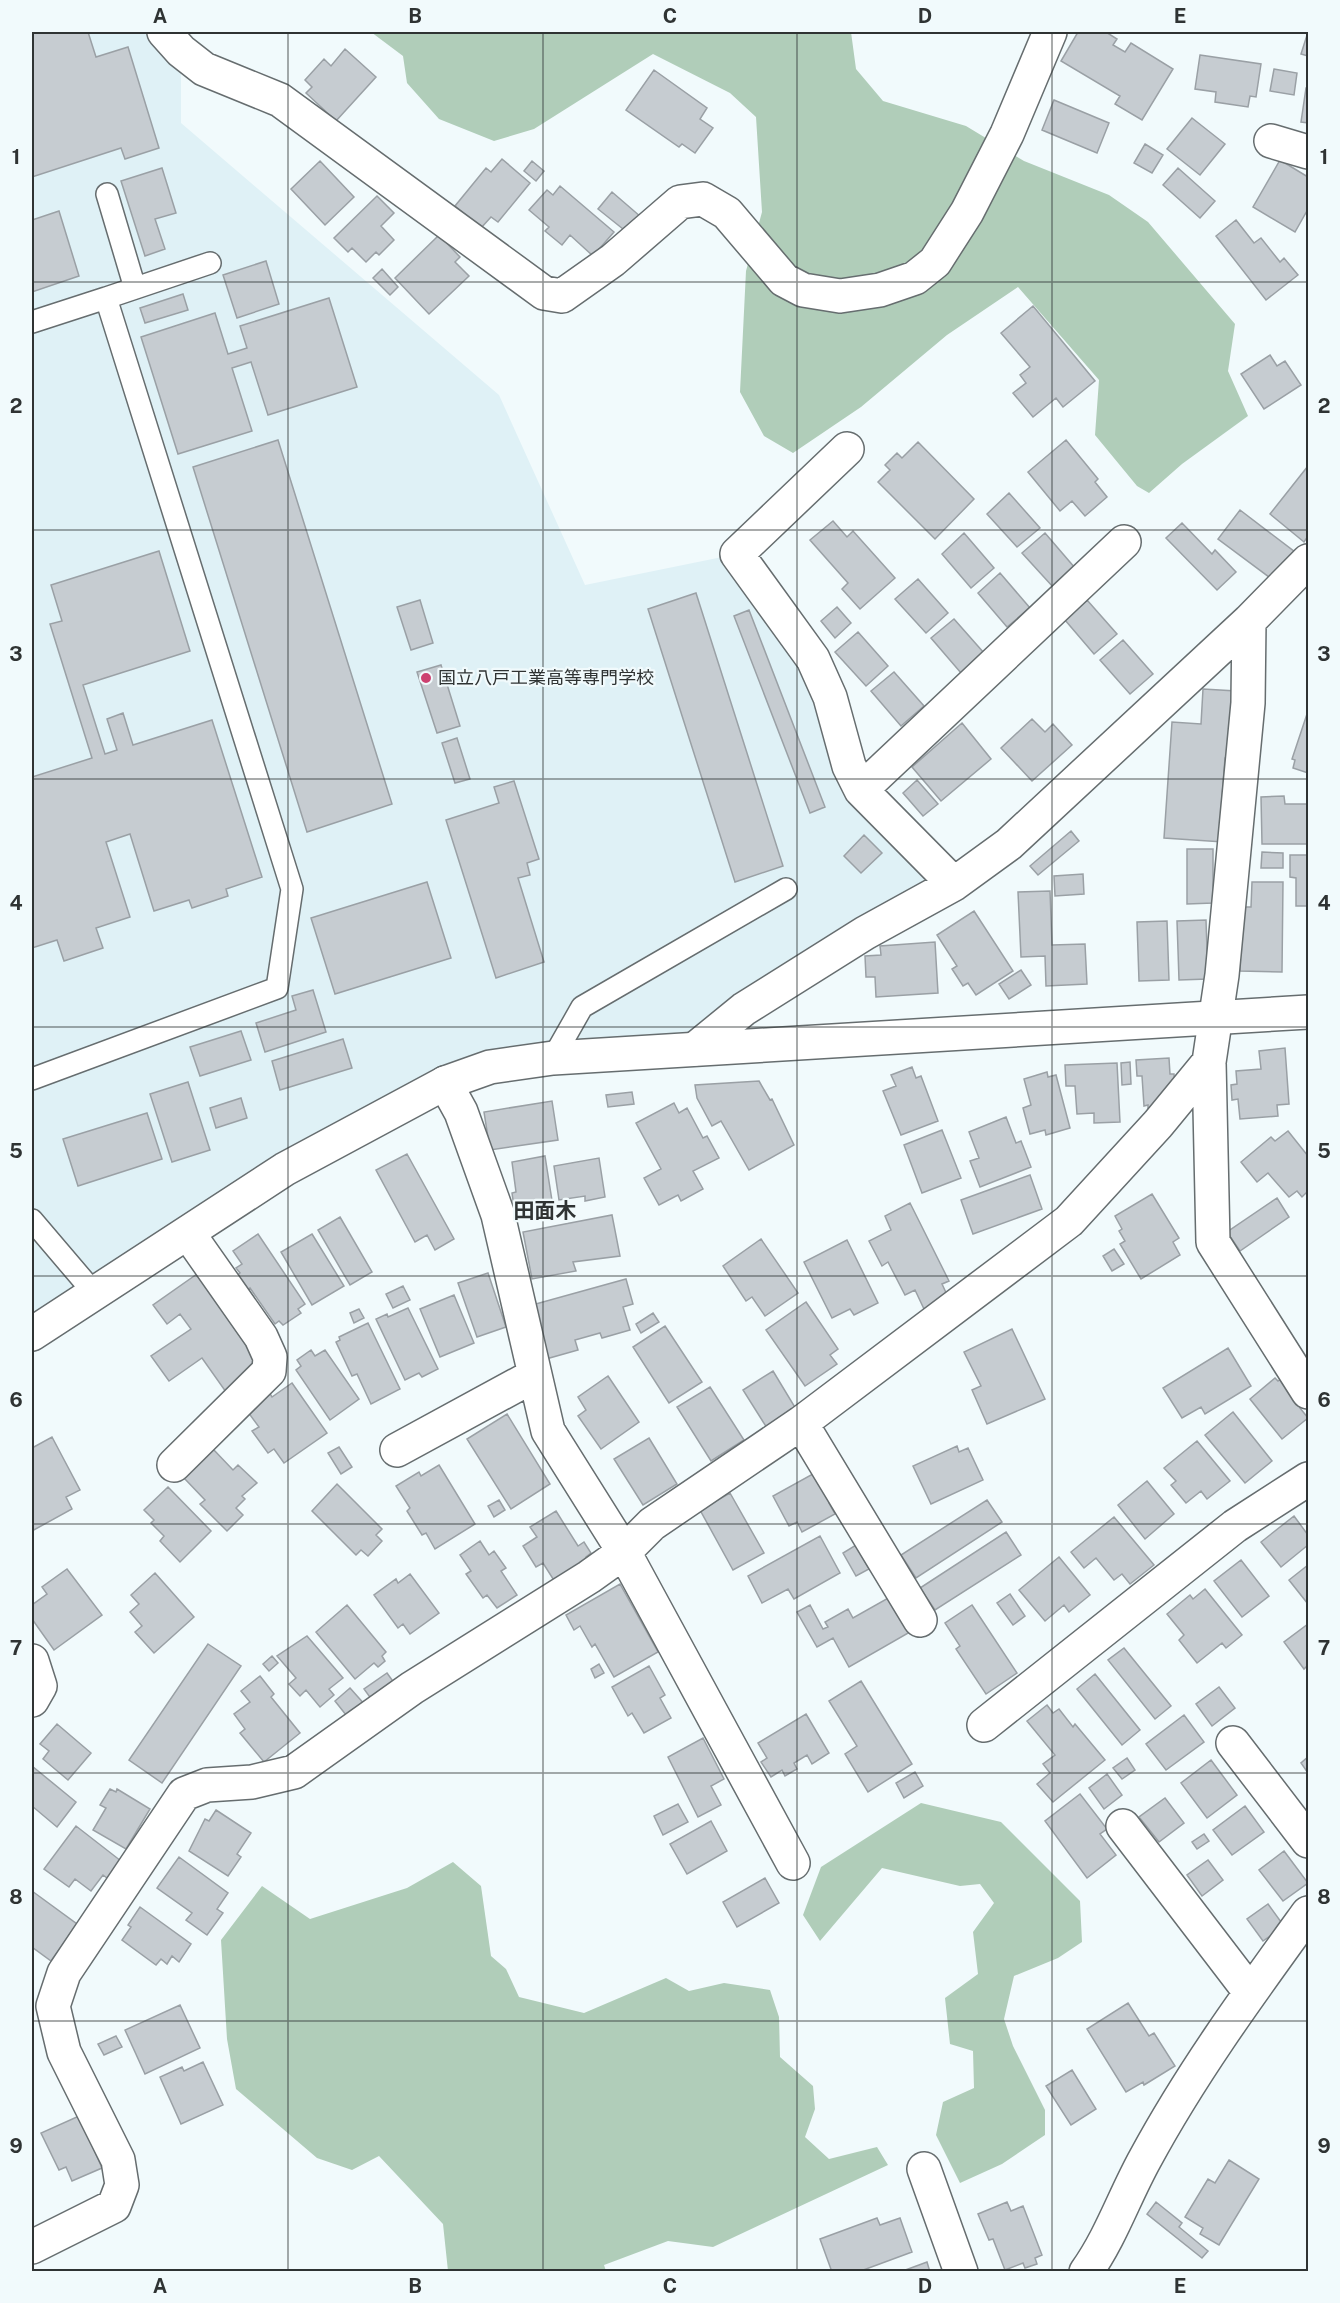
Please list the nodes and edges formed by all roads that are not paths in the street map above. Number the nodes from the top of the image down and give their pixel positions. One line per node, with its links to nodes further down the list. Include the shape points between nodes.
1 (164, 32): 2 (street, via 204,69 280,100 544,292 562,296 613,260 680,202 703,200 727,213 784,280 803,290 840,296 880,290 915,278 935,262 967,212 1006,134)
2 (1050, 32)
3 (1271, 141): 4 (street)
4 (1308, 152)
5 (107, 194): 7 (lane)
6 (210, 263): 7 (lane)
7 (135, 288): 8 (lane)
8 (106, 298): 9 (lane); 22 (lane, via 292,889 277,988)
9 (32, 322)
10 (847, 449): 14 (street, via 737,554 813,659 830,697 849,766)
11 (1124, 542): 14 (street)
12 (1308, 561): 13 (street)
13 (1249, 621): 15 (street, via 1009,844); 18 (street, via 1248,703 1222,975)
14 (861, 790): 15 (street)
15 (954, 884): 19 (street, via 865,933 744,1009)
16 (786, 889): 20 (lane, via 582,1007)
17 (1308, 1012): 18 (street)
18 (1214, 1018): 19 (street); 21 (street)
19 (694, 1049): 20 (street)
20 (553, 1058): 23 (street, via 490,1067)
21 (1209, 1062): 29 (street, via 1213,1242); 30 (street, via 1069,1221)
22 (32, 1079)
23 (445, 1083): 25 (street, via 285,1169); 28 (street, via 461,1112 498,1215)
24 (32, 1220): 26 (lane)
25 (188, 1233): 26 (street); 32 (street, via 261,1337 270,1357 269,1371)
26 (95, 1294): 27 (street)
27 (32, 1334)
28 (535, 1375): 31 (street); 34 (street, via 548,1431)
29 (1308, 1392)
30 (801, 1423): 34 (street, via 652,1524); 35 (street)
31 (397, 1450)
32 (174, 1465)
33 (1308, 1479): 38 (street, via 1235,1526)
34 (624, 1552): 42 (street); 46 (street, via 412,1688 294,1772 252,1782 207,1785 184,1794 64,1973 53,2007 64,2052 118,2160 122,2185 114,2206)
35 (920, 1620)
36 (32, 1661): 37 (street, via 40,1686)
37 (32, 1700)
38 (984, 1725)
39 (1233, 1743): 41 (street)
40 (1123, 1827): 44 (street)
41 (1308, 1841)
42 (793, 1863)
43 (1308, 1913): 44 (street)
44 (1250, 1992): 48 (street, via 1197,2070 1150,2150 1103,2247)
45 (924, 2169): 47 (street)
46 (32, 2247)
47 (961, 2271)
48 (1086, 2271)

